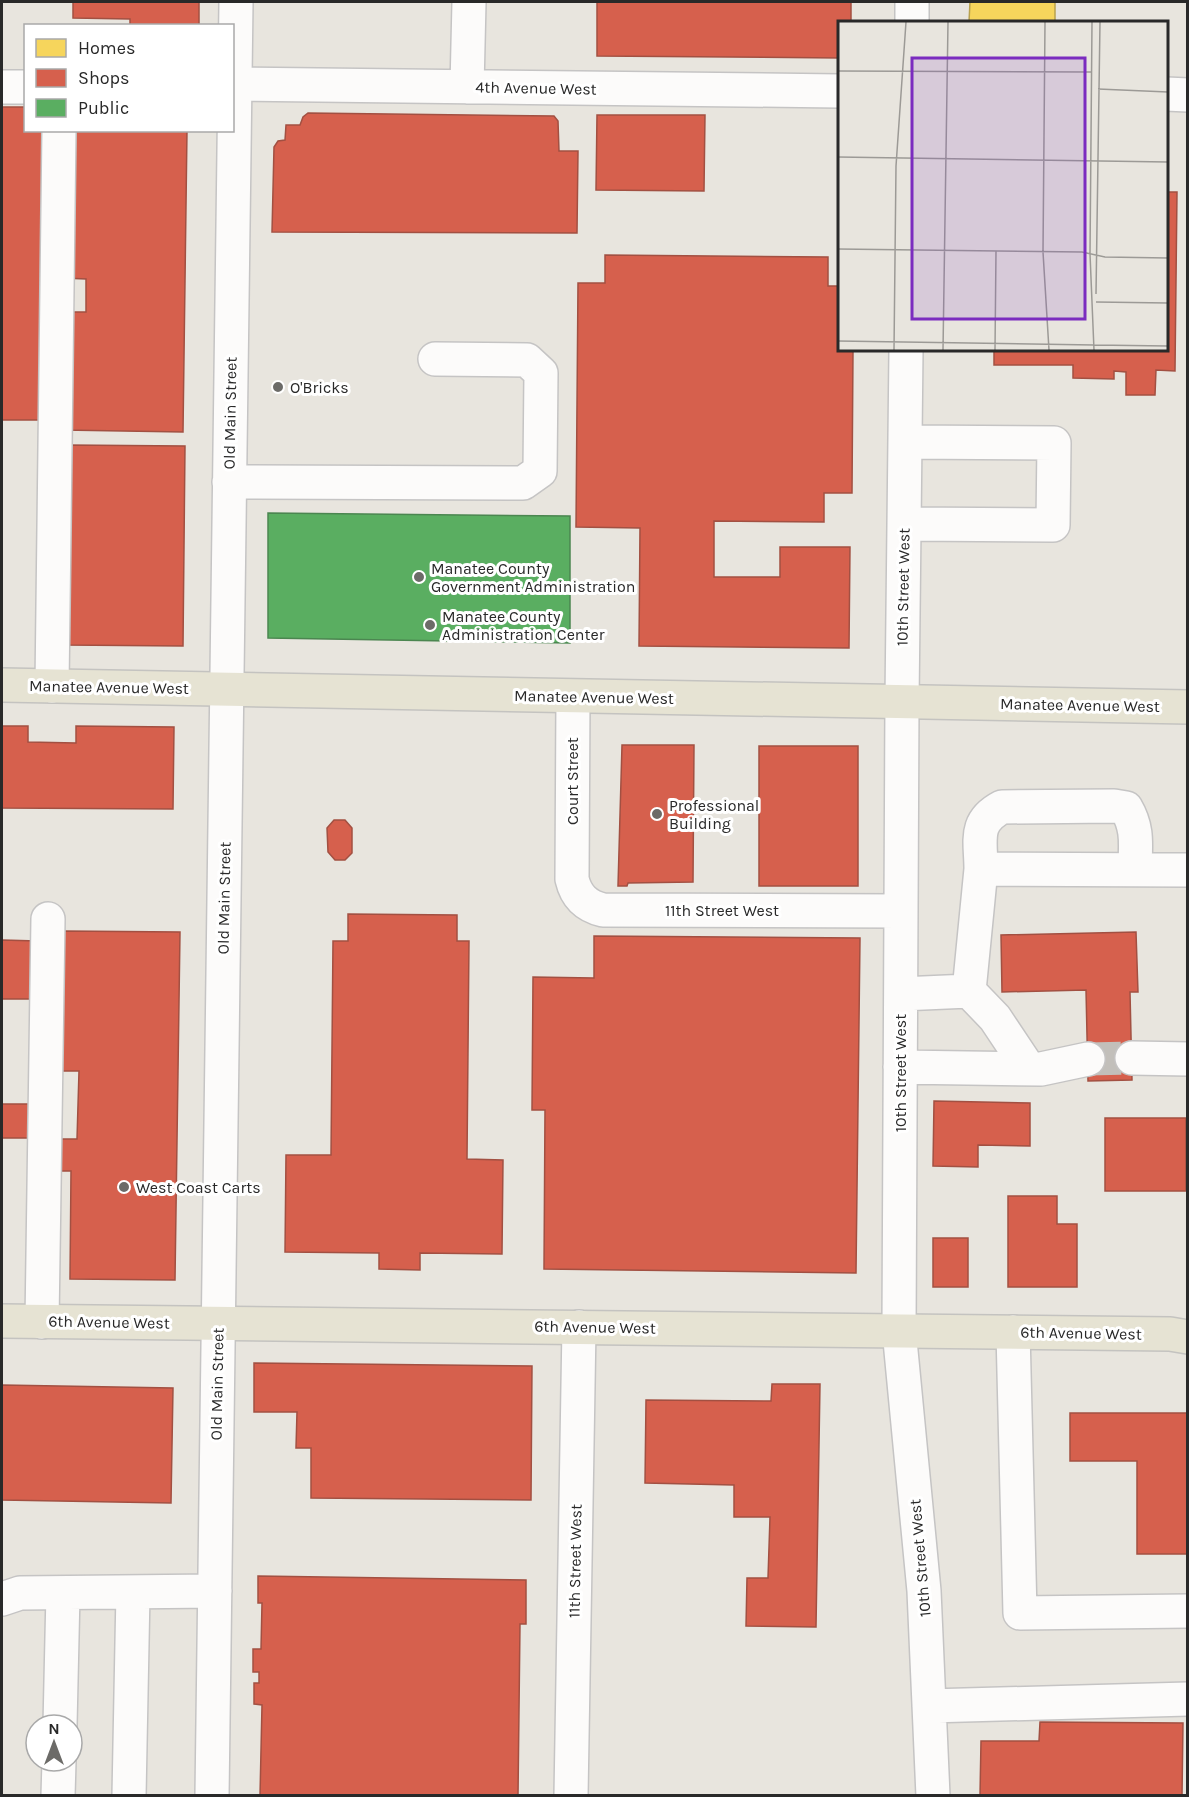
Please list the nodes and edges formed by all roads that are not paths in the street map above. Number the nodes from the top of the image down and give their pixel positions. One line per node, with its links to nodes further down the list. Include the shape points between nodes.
1 (236, 2): 5 (street, Old Main Street)
2 (469, 2): 9 (street)
3 (912, 2): 4 (street)
4 (912, 21)
5 (234, 57)
6 (234, 84): 9 (street, 4th Avenue West)
7 (2, 87): 8 (street)
8 (24, 87)
9 (467, 87): 10 (street, 4th Avenue West)
10 (838, 91)
11 (1168, 94): 12 (street)
12 (1188, 95)
13 (59, 132): 21 (street)
14 (233, 132): 18 (street, Old Main Street)
15 (906, 351): 17 (street, 10th Street West)
16 (435, 358): 18 (street, via 526,360 541,373 540,471 523,483)
17 (905, 442): 19 (street, 10th Street West); 19 (street, via 1054,443 1054,466 1053,525)
18 (229, 482): 22 (street, Old Main Street)
19 (904, 524): 24 (street, 10th Street West)
20 (2, 685): 21 (main road, Manatee Avenue West)
21 (52, 686): 22 (main road, Manatee Avenue West)
22 (227, 690): 23 (main road, Manatee Avenue West); 41 (street, Old Main Street)
23 (573, 697): 24 (main road, Manatee Avenue West); 26 (street, Court Street)
24 (902, 701): 25 (main road, Manatee Avenue West); 30 (street, 10th Street West)
25 (1188, 707)
26 (571, 866): 30 (street, 11th Street West, via 579,896 603,910)
27 (981, 869): 28 (street); 28 (street, via 982,823 1002,807 1114,806 1126,808 1133,821); 32 (street)
28 (1135, 870): 29 (street)
29 (1188, 870)
30 (901, 911): 33 (street, 10th Street West)
31 (48, 919): 40 (street)
32 (969, 991): 33 (street); 38 (street, via 995,1018)
33 (901, 994): 37 (street, 10th Street West)
34 (1132, 1058): 36 (street)
35 (1088, 1059): 38 (street)
36 (1188, 1059)
37 (900, 1067): 38 (street); 43 (street, 10th Street West)
38 (1029, 1069)
39 (2, 1321): 40 (main road, 6th Avenue West)
40 (42, 1322): 41 (main road, 6th Avenue West)
41 (218, 1324): 42 (main road, 6th Avenue West); 47 (street, Old Main Street)
42 (579, 1327): 43 (main road, 6th Avenue West); 58 (street, 11th Street West)
43 (899, 1330): 44 (main road, 6th Avenue West); 52 (street, 10th Street West, via 924,1591)
44 (1013, 1332): 45 (main road, 6th Avenue West); 50 (street, via 1020,1613)
45 (1188, 1337)
46 (132, 1592): 47 (street); 48 (street); 56 (street)
47 (215, 1592): 57 (street, Old Main Street)
48 (63, 1593): 49 (street, via 20,1593); 53 (street)
49 (2, 1599)
50 (1188, 1611)
51 (1188, 1699): 52 (street)
52 (929, 1706): 59 (street, 10th Street West)
53 (60, 1713)
54 (59, 1773): 55 (street)
55 (58, 1796)
56 (129, 1796)
57 (212, 1796)
58 (571, 1796)
59 (933, 1796)

